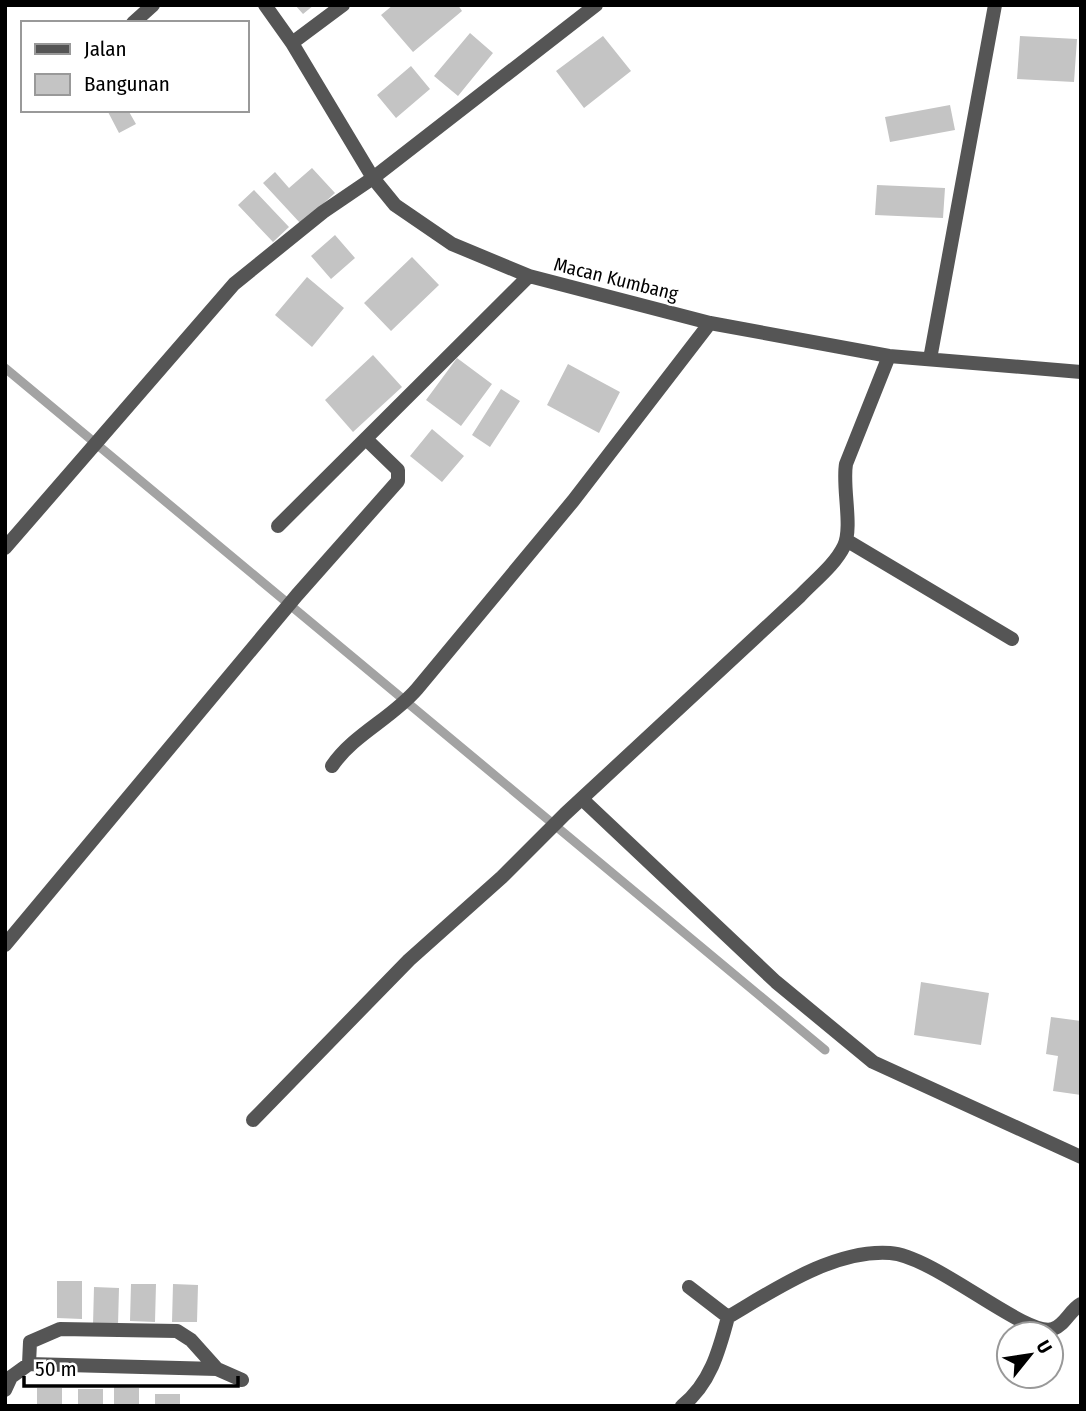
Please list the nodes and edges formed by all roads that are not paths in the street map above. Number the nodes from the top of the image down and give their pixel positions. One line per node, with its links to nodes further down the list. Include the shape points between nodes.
1 (153, 5): 6 (street)
2 (265, 5): 7 (street, Macan Kumbang)
3 (344, 5): 7 (street)
4 (596, 5): 8 (street)
5 (995, 5): 12 (street)
6 (135, 21)
7 (292, 43): 8 (street, Macan Kumbang)
8 (373, 178): 9 (street, Macan Kumbang, via 395,205 440,237); 17 (street, via 234,284)
9 (529, 276): 10 (street, Macan Kumbang); 14 (street)
10 (710, 323): 11 (street, Macan Kumbang); 19 (street, via 573,501 417,689 401,707 345,747)
11 (889, 356): 12 (street, Macan Kumbang); 16 (street, via 846,464)
12 (930, 359): 13 (street, Macan Kumbang)
13 (1081, 372)
14 (366, 439): 15 (street); 21 (street, via 398,470 398,481 297,595)
15 (278, 526)
16 (846, 540): 18 (street); 20 (street, via 800,596)
17 (5, 548)
18 (1012, 639)
19 (332, 766)
20 (582, 799): 22 (street, via 409,960); 23 (street, via 776,982 873,1062)
21 (5, 946)
22 (253, 1120)
23 (1081, 1157)
24 (689, 1287): 26 (street)
25 (1081, 1304): 26 (street, via 1057,1327 1043,1330 935,1268 890,1253 810,1269)
26 (728, 1317): 31 (street, via 718,1358 695,1395)
27 (29, 1364): 28 (street); 28 (street, via 30,1342 60,1329 177,1331); 30 (street, via 11,1377)
28 (217, 1369): 29 (street)
29 (242, 1380)
30 (5, 1390)
31 (682, 1406)

